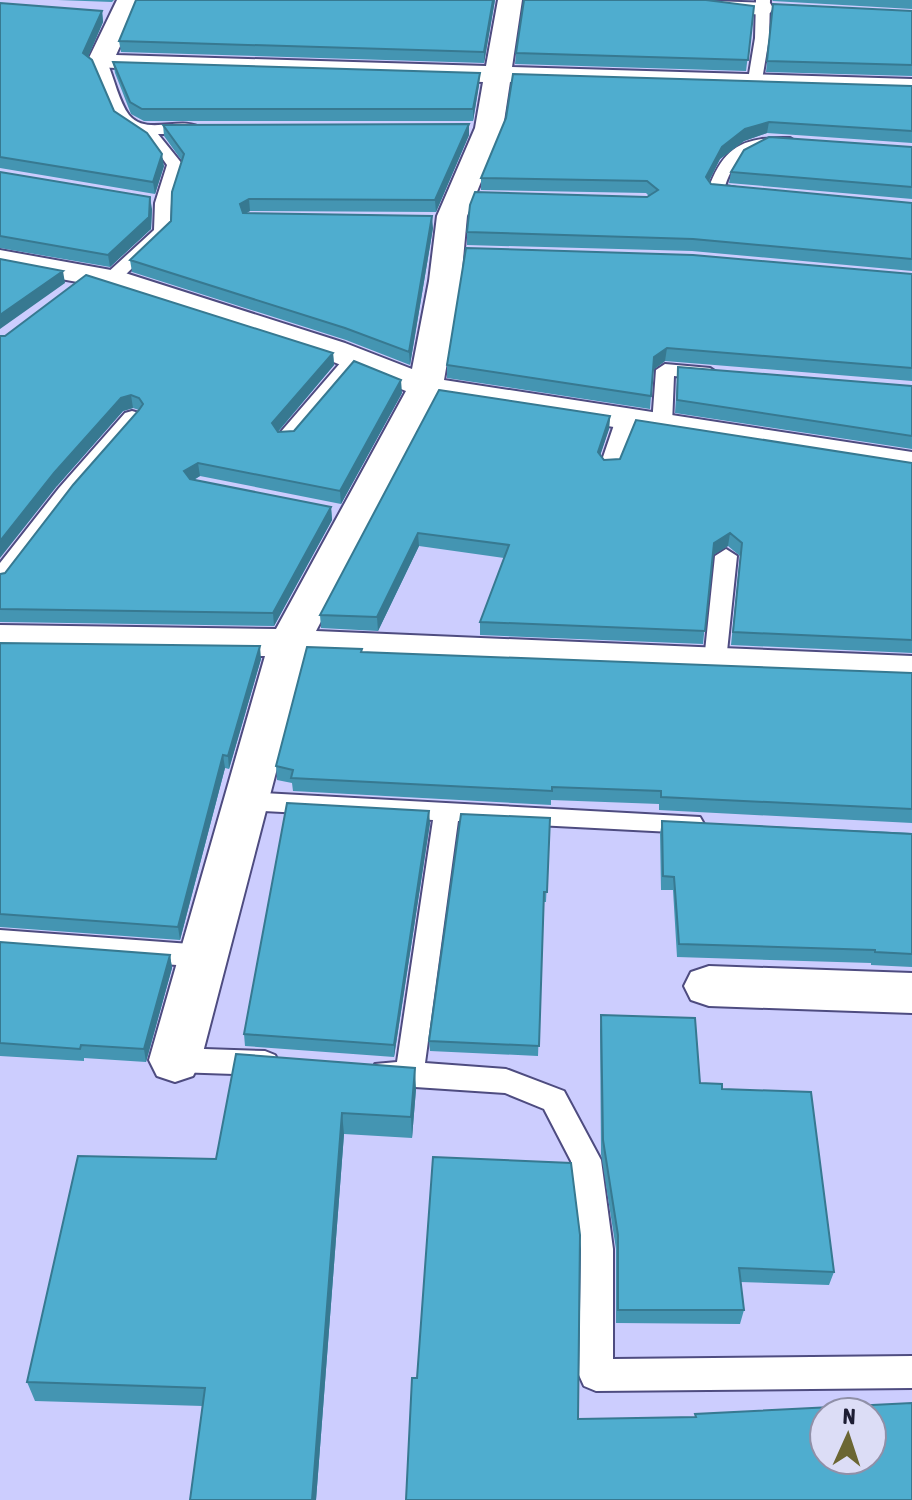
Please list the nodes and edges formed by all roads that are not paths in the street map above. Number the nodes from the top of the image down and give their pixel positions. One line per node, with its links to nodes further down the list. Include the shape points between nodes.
1 (510, 0): 6 (street)
2 (694, 0): 3 (street)
3 (767, 6): 7 (lane)
4 (117, 8): 5 (street)
5 (100, 62): 6 (street); 9 (lane, via 123,118)
6 (497, 72): 7 (street); 17 (street, via 455,208 456,252)
7 (755, 80): 8 (street)
8 (912, 87)
9 (140, 129): 10 (lane); 14 (lane, via 156,139 175,165 156,202 162,231)
10 (204, 129)
11 (810, 144): 12 (lane, via 745,144 723,166 716,190)
12 (758, 194)
13 (0, 259): 14 (street)
14 (89, 282): 15 (street)
15 (354, 358): 17 (street); 21 (lane)
16 (727, 375): 20 (lane, via 665,370)
17 (426, 387): 19 (street); 27 (street, via 347,515)
18 (132, 417): 25 (lane)
19 (626, 419): 20 (street); 23 (lane)
20 (662, 424): 22 (street)
21 (286, 438)
22 (912, 463)
23 (610, 466)
24 (726, 556): 28 (lane)
25 (0, 578)
26 (0, 639): 27 (street)
27 (289, 643): 28 (street); 30 (street)
28 (715, 661): 29 (street)
29 (912, 670)
30 (246, 801): 31 (lane); 34 (street)
31 (447, 811): 32 (lane); 40 (lane)
32 (711, 825)
33 (0, 941): 34 (lane)
34 (204, 956): 37 (street)
35 (709, 986): 36 (street)
36 (912, 993)
37 (175, 1060): 38 (lane)
38 (293, 1065)
39 (351, 1070): 40 (lane)
40 (409, 1075): 41 (lane, via 506,1081 554,1100 586,1160 597,1249 596,1375)
41 (912, 1372)

